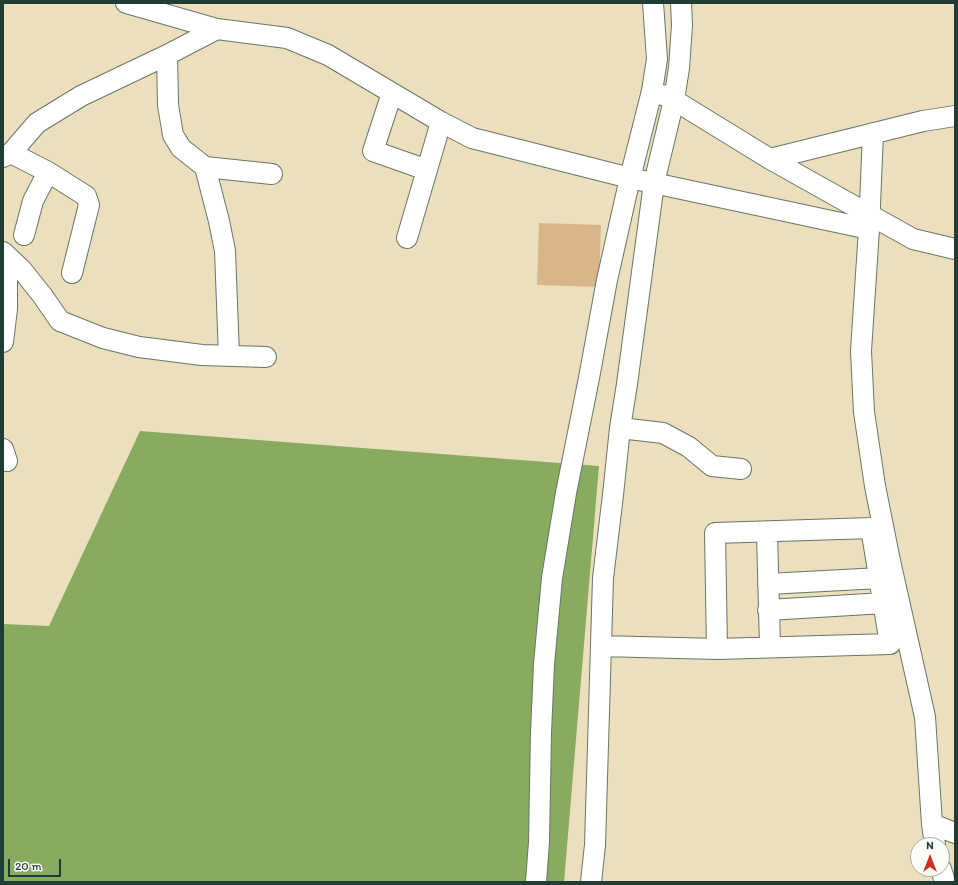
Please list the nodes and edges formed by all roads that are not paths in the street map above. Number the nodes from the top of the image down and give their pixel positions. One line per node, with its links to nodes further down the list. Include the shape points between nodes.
1 (126, 3): 4 (street)
2 (653, 3): 6 (street, via 657,59)
3 (681, 3): 8 (street, via 679,68)
4 (217, 29): 5 (street); 7 (street, via 287,38 328,55)
5 (167, 56): 12 (street, via 81,96 37,123); 14 (street, via 168,105 173,135 181,148)
6 (652, 91): 8 (street); 18 (street)
7 (392, 93): 10 (street); 15 (street, via 373,151)
8 (674, 100): 13 (street); 19 (street)
9 (955, 116): 11 (street)
10 (441, 122): 15 (street); 18 (street, via 472,138)
11 (873, 133): 13 (street); 20 (street)
12 (7, 155): 16 (street)
13 (770, 159): 20 (street)
14 (205, 167): 17 (street); 28 (street, via 225,251)
15 (427, 170): 22 (street)
16 (48, 172): 21 (street, via 33,201); 26 (street, via 86,196 89,205)
17 (272, 174)
18 (630, 178): 19 (street); 43 (street, via 607,280 552,578 544,672)
19 (654, 183): 20 (street); 30 (street)
20 (869, 222): 23 (street, via 913,239); 40 (street, via 861,351 864,412 878,501 925,717)
21 (24, 235)
22 (407, 238)
23 (955, 249)
24 (3, 252): 28 (street, via 37,288 60,321 102,338 139,347)
25 (3, 260): 27 (street, via 7,278 7,309)
26 (72, 273)
27 (3, 342)
28 (229, 356): 29 (street)
29 (266, 357)
30 (620, 428): 31 (street, via 663,433 688,447 712,466); 37 (street, via 603,578)
31 (741, 469)
32 (767, 532): 33 (street, via 871,528); 34 (street); 39 (street, via 715,533)
33 (880, 578): 34 (street); 35 (street)
34 (768, 584): 36 (street)
35 (884, 603): 36 (street); 38 (street, via 890,644)
36 (768, 610): 38 (street)
37 (601, 646): 39 (street); 44 (street, via 595,846)
38 (770, 647): 39 (street)
39 (717, 649)
40 (932, 824): 41 (street); 42 (street)
41 (955, 833)
42 (934, 837)
43 (536, 882)
44 (591, 882)

